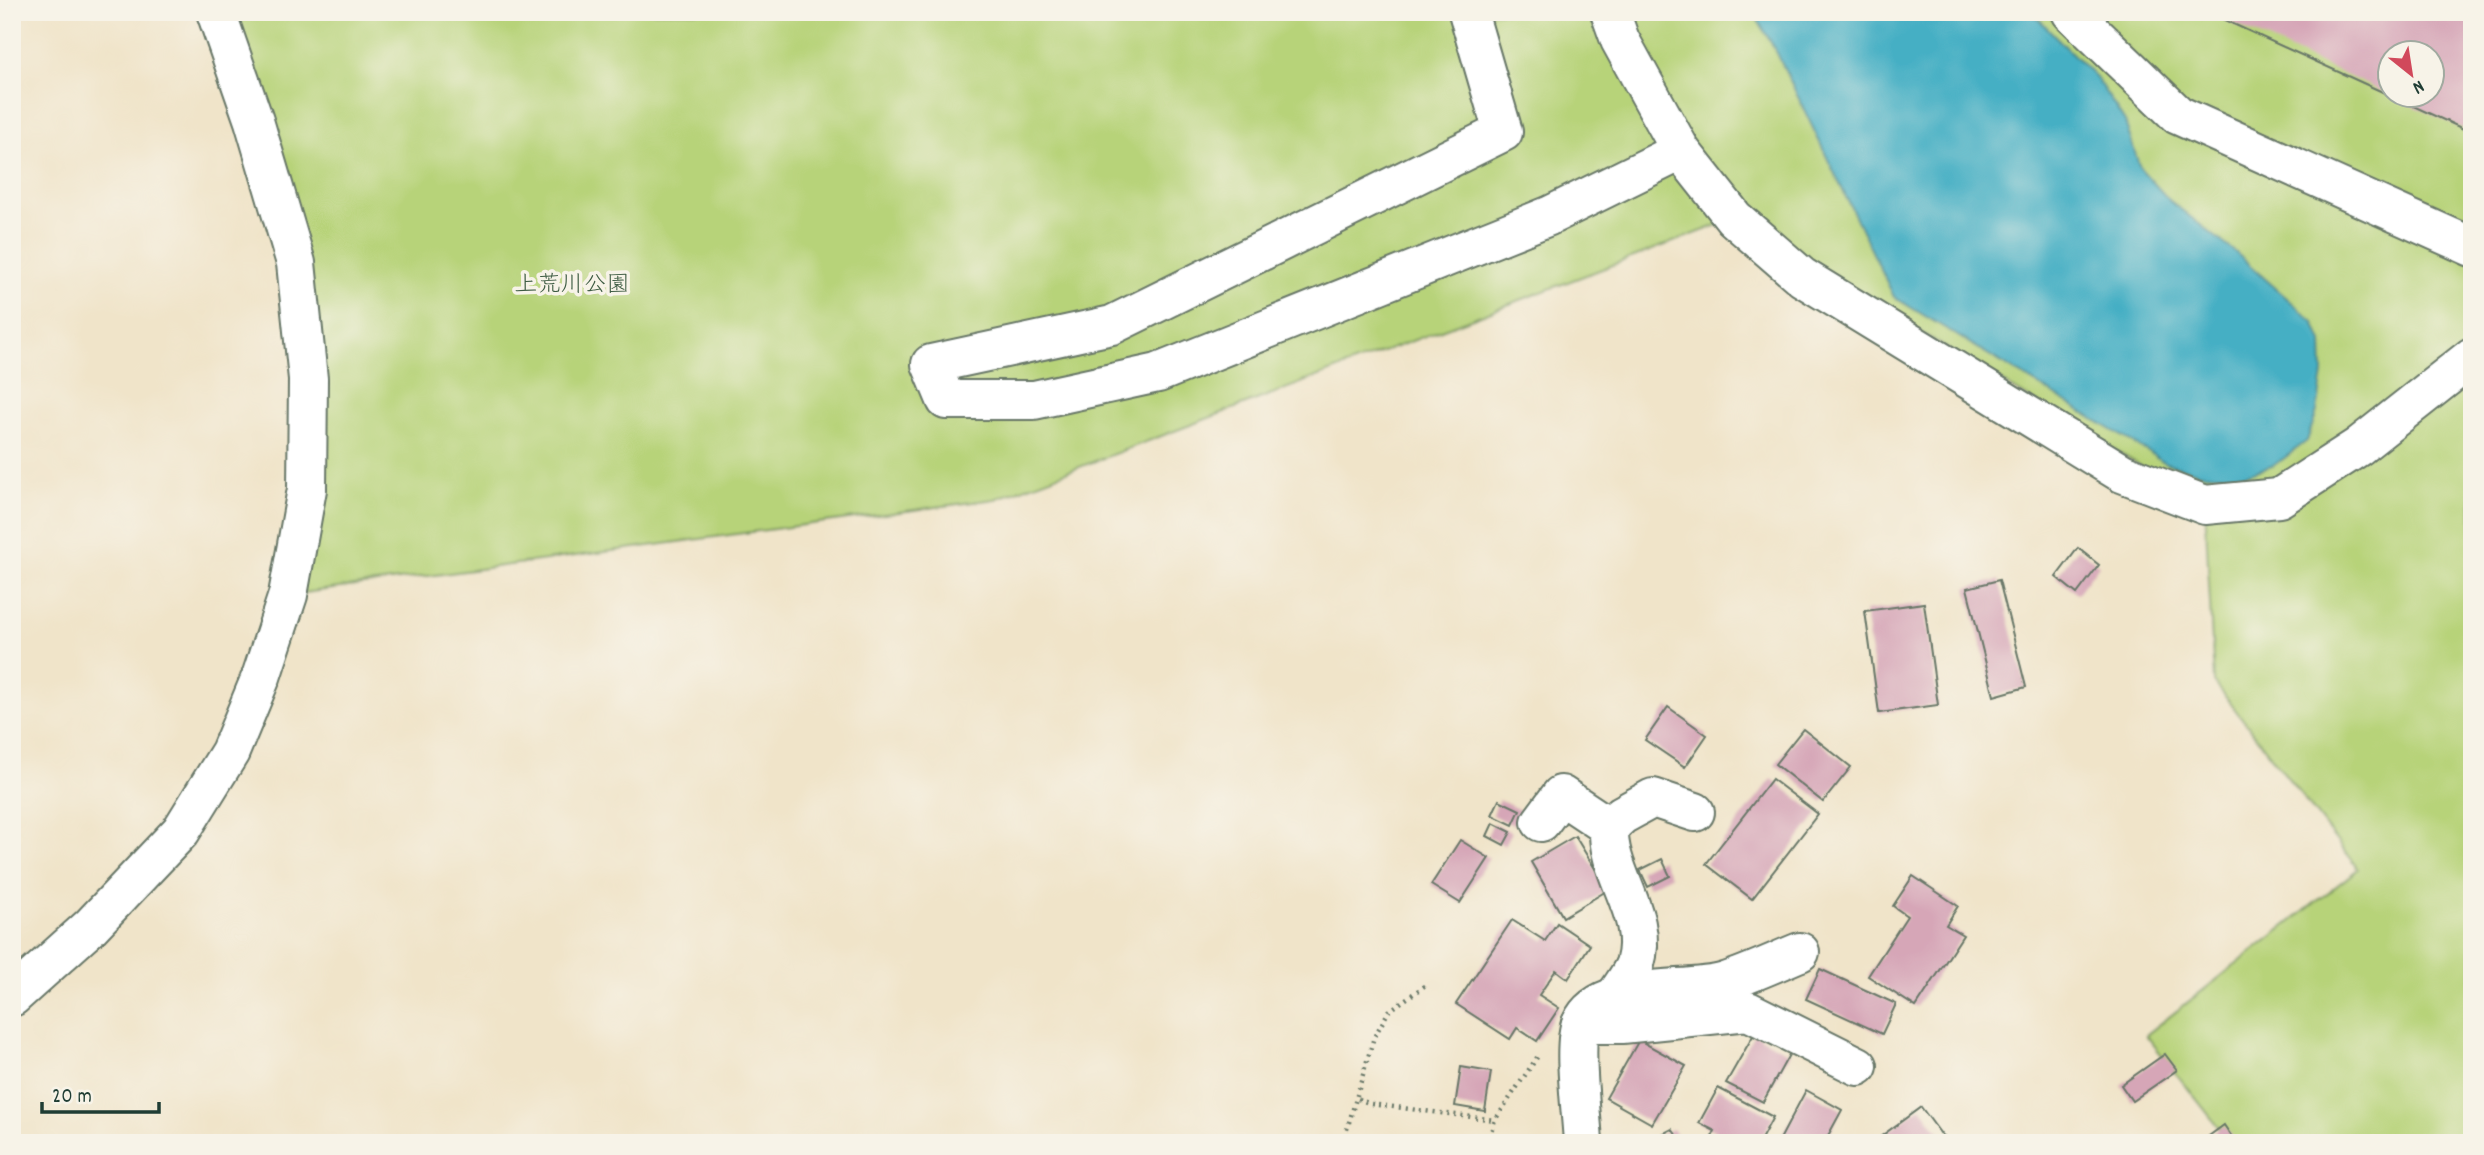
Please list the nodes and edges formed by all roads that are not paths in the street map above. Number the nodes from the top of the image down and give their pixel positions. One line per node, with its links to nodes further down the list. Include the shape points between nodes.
1 (216, 12): 12 (street, via 296,263 308,379 307,489 288,595 230,752 181,831 90,927)
2 (1468, 12): 5 (street, via 1503,132 1112,325 931,364 946,400 1034,400 1158,373 1549,216)
3 (1609, 12): 5 (street)
4 (2071, 12): 6 (street, via 2178,115)
5 (1681, 151): 7 (street, via 1734,218 1802,277 2122,473 2205,505 2279,498 2358,447)
6 (2472, 247)
7 (2472, 357)
8 (1695, 812): 10 (street, via 1653,798)
9 (1541, 822): 10 (street, via 1561,795)
10 (1609, 827): 13 (street, via 1608,847 1632,905 1637,931 1635,964)
11 (1800, 952): 13 (street, via 1723,983)
12 (12, 997)
13 (1615, 997): 14 (street, via 1601,1001)
14 (1581, 1024): 15 (street, via 1748,1011); 16 (street)
15 (1858, 1066)
16 (1583, 1143)

